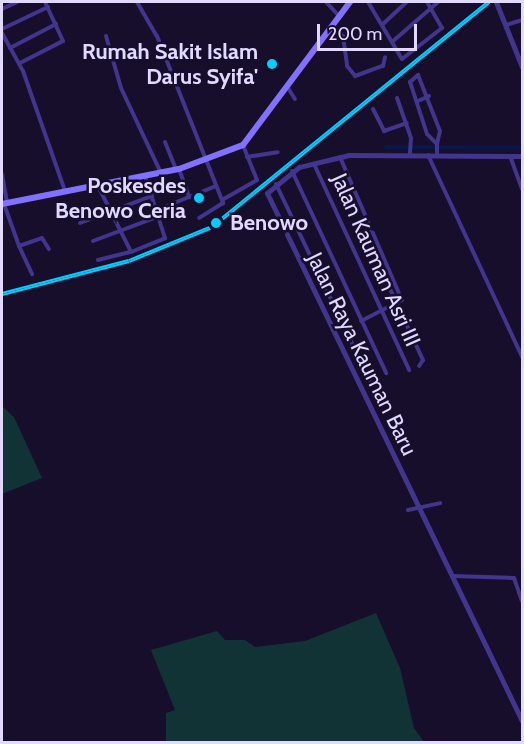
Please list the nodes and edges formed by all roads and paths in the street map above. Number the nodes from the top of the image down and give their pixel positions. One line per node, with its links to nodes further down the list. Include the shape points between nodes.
1 (17, 2): 14 (street)
2 (45, 2): 12 (street)
3 (137, 2): 48 (street, via 157,36)
4 (326, 2): 15 (street)
5 (350, 2): 15 (main road)
6 (376, 2): 11 (street)
7 (407, 2): 18 (street)
8 (427, 2): 13 (street)
9 (438, 2): 13 (street)
10 (496, 2): 19 (street)
11 (370, 4): 18 (street)
12 (48, 7): 17 (street); 21 (street)
13 (430, 8): 23 (street); 23 (street, via 440,31 405,59 396,54)
14 (2, 9)
15 (339, 16): 20 (main road)
16 (522, 20): 19 (street)
17 (56, 24): 24 (street); 26 (street, via 63,42)
18 (383, 24): 23 (street)
19 (506, 25): 27 (street)
20 (332, 27): 25 (street, via 344,36 347,66 355,76 383,66); 28 (main road)
21 (2, 31): 24 (street)
22 (106, 36): 52 (street, via 121,88)
23 (392, 42)
24 (10, 48): 26 (street)
25 (385, 57)
26 (20, 63): 59 (street)
27 (522, 67)
28 (288, 88): 31 (street); 39 (main road)
29 (429, 96): 32 (street); 32 (street, via 418,75 410,82); 35 (street)
30 (397, 98): 34 (street)
31 (295, 99)
32 (418, 101): 36 (street)
33 (373, 109): 34 (street, via 384,131)
34 (407, 123): 40 (street)
35 (440, 131): 36 (street); 38 (street)
36 (429, 136): 38 (street)
37 (165, 142): 50 (street)
38 (437, 144): 43 (street)
39 (243, 145): 46 (street); 48 (main road)
40 (411, 150): 42 (street); 47 (street)
41 (278, 152): 46 (street)
42 (428, 154): 43 (street); 80 (street)
43 (437, 154): 44 (street)
44 (510, 155): 45 (street); 58 (street)
45 (522, 156)
46 (247, 157): 62 (street, via 256,181)
47 (340, 157): 49 (street); 77 (street)
48 (206, 161): 50 (main road); 57 (street)
49 (315, 164): 51 (street); 78 (street, Jalan Kauman Asri III)
50 (178, 170): 52 (main road); 61 (street)
51 (292, 171): 56 (street); 79 (street)
52 (161, 173): 54 (main road)
53 (2, 174): 63 (street)
54 (145, 176): 55 (main road); 60 (street)
55 (97, 183): 59 (main road); 65 (street)
56 (276, 183): 84 (street); 86 (street, Jalan Raya Kauman Baru, via 268,190 268,199)
57 (216, 186): 61 (street); 62 (street)
58 (522, 189)
59 (65, 191): 63 (main road)
60 (152, 196): 64 (street); 65 (street)
61 (189, 197): 64 (street)
62 (222, 200): 67 (street)
63 (4, 203): 71 (street)
64 (157, 210): 66 (street)
65 (110, 211): 68 (street); 69 (street)
66 (157, 217): 69 (street); 73 (street, via 165,238)
67 (199, 218)
68 (80, 223)
69 (120, 231): 70 (street); 73 (street)
70 (93, 241)
71 (19, 246): 72 (street, via 42,238); 75 (street)
72 (49, 249)
73 (130, 252): 74 (street)
74 (98, 260)
75 (32, 274)
76 (384, 276): 77 (street)
77 (399, 303): 78 (street); 81 (street, via 423,360)
78 (380, 311): 79 (street); 82 (street, Jalan Kauman Asri III)
79 (361, 321): 83 (street)
80 (522, 357)
81 (419, 366)
82 (408, 370)
83 (386, 373)
84 (371, 383)
85 (440, 503): 86 (street)
86 (420, 509): 87 (street); 88 (street, Jalan Raya Kauman Baru)
87 (408, 510)
88 (452, 576): 89 (street, via 511,577 518,582); 90 (street, Jalan Raya Kauman Baru)
89 (522, 601)
90 (522, 721)

